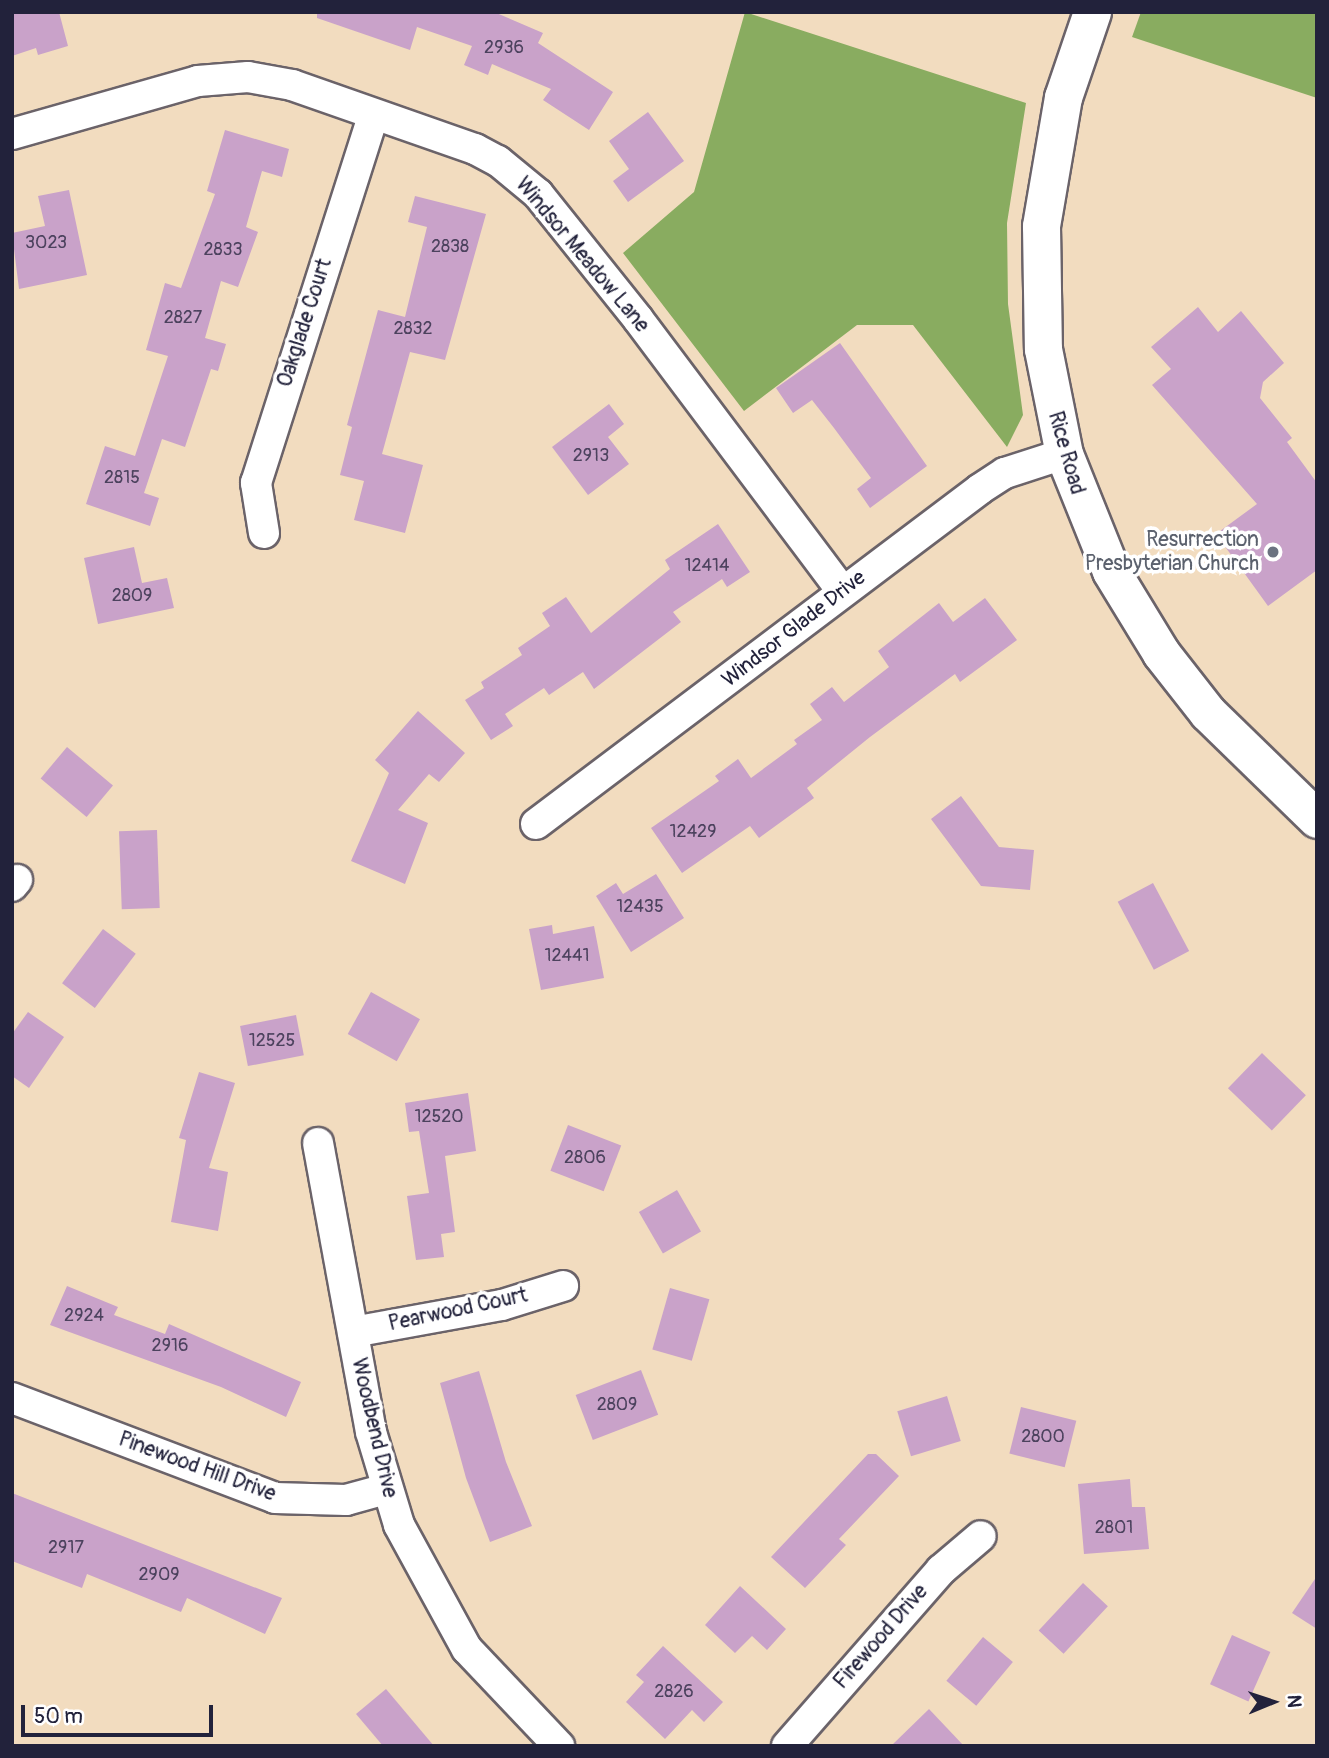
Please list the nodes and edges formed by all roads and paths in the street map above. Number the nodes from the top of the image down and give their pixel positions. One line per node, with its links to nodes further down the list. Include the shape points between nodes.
1 (1092, 12): 4 (street, Rice Road, via 1063,97 1041,226 1043,349)
2 (373, 116): 3 (street, Windsor Meadow Lane, via 292,85 248,77 198,81); 5 (street, Oakglade Court, via 256,483); 6 (street, Windsor Meadow Lane, via 475,149 518,175 538,194)
3 (12, 134)
4 (1064, 454): 6 (street, Windsor Glade Drive, via 1005,473); 7 (street, Rice Road, via 1111,571 1161,653 1208,713)
5 (264, 533)
6 (842, 591): 8 (street, Windsor Glade Drive)
7 (1317, 819)
8 (536, 824)
9 (318, 1143): 11 (street, Woodbend Drive)
10 (562, 1286): 11 (street, Pearwood Court, via 502,1305)
11 (353, 1332): 13 (street, Woodbend Drive)
12 (12, 1398): 13 (street, Pinewood Hill Drive, via 275,1498 346,1500)
13 (386, 1489): 15 (street, Woodbend Drive, via 399,1525 467,1649)
14 (981, 1536): 16 (street, Firewood Drive, via 941,1570)
15 (559, 1746)
16 (787, 1746)

